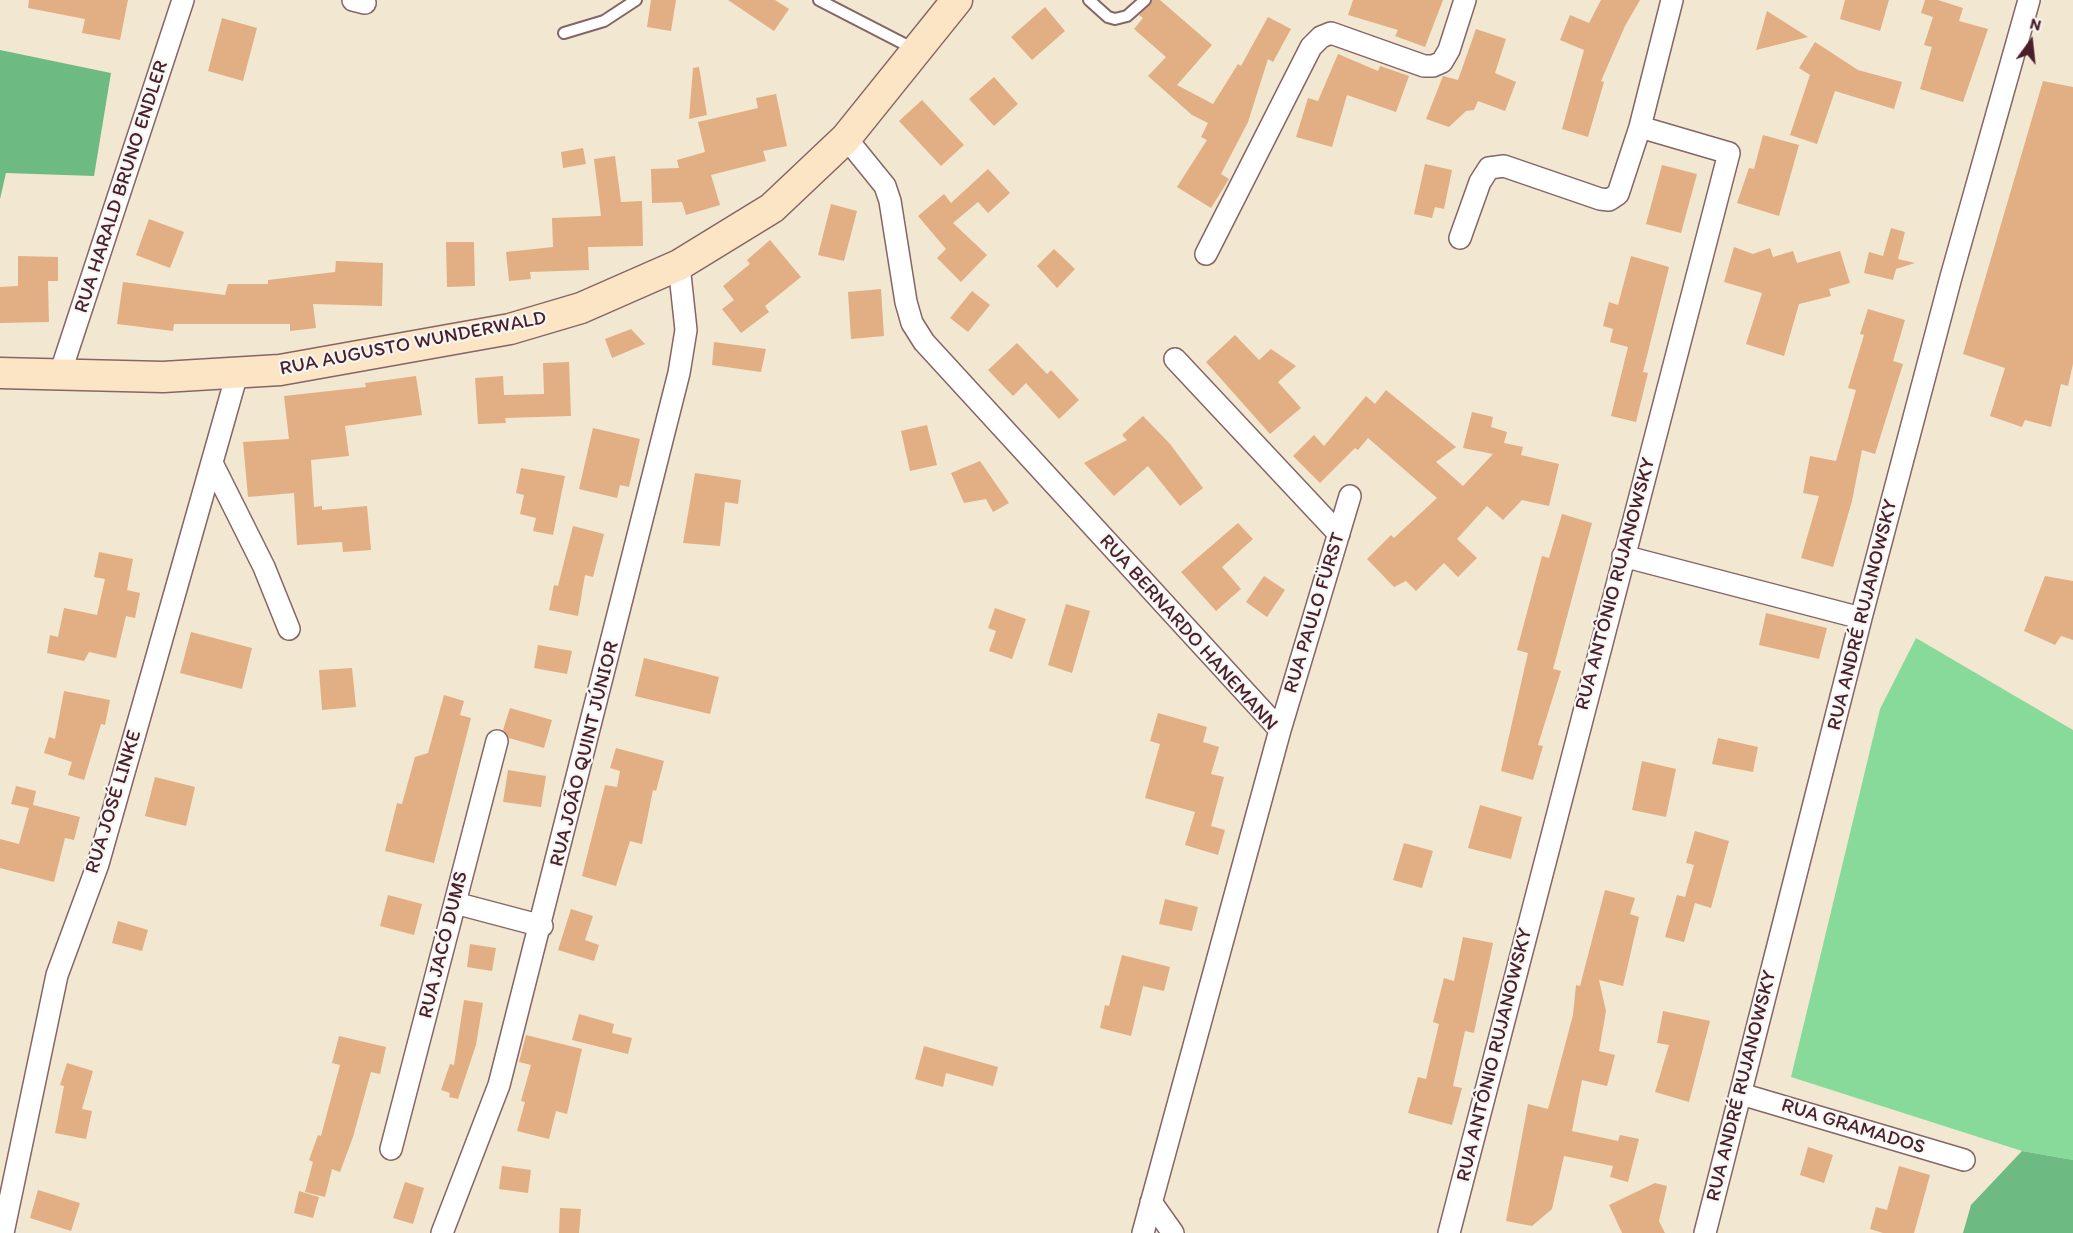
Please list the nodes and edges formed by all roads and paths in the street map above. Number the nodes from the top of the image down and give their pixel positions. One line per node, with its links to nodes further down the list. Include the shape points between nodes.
1 (183, 0): 19 (street, RUA HARALD BRUNO ENDLER)
2 (636, 0): 10 (lane, via 604,21)
3 (819, 0): 11 (lane)
4 (957, 0): 11 (main road, RUA AUGUSTO WUNDERWALD)
5 (1089, 0): 6 (lane, via 1107,17 1115,19 1127,16)
6 (1145, 0)
7 (1465, 0): 15 (street, via 1442,62 1424,66 1331,33 1321,37 1311,47)
8 (1672, 0): 12 (street)
9 (2029, 0): 25 (street, RUA ANDRÉ RUJANOWSKY)
10 (564, 33)
11 (917, 50): 13 (main road, RUA AUGUSTO WUNDERWALD)
12 (1640, 127): 14 (street, via 1618,194 1609,200 1504,166 1489,168 1480,182); 24 (street, RUA ANTÔNIO RUJANOWSKY, via 1729,153)
13 (846, 138): 16 (main road, RUA AUGUSTO WUNDERWALD, via 772,208); 27 (street, RUA BERNARDO HANEMANN, via 885,186 906,302 912,323 924,342)
14 (1461, 238)
15 (1206, 254)
16 (679, 265): 20 (main road, RUA AUGUSTO WUNDERWALD, via 631,288 533,323 331,363); 30 (street, RUA JOÃO QUINT JÚNIOR, via 686,330 679,373)
17 (1175, 359): 23 (street)
18 (0, 373): 19 (main road, RUA AUGUSTO WUNDERWALD)
19 (60, 374): 20 (main road, RUA AUGUSTO WUNDERWALD)
20 (237, 374): 21 (street, RUA JOSÉ LINKE)
21 (212, 462): 26 (street, via 259,556); 35 (street, RUA JOSÉ LINKE, via 98,864 57,975)
22 (1350, 496): 23 (street, RUA PAULO FÜRST)
23 (1339, 534): 27 (street, RUA PAULO FÜRST)
24 (1623, 556): 25 (street); 39 (street, RUA ANTÔNIO RUJANOWSKY)
25 (1861, 618): 31 (street, RUA ANDRÉ RUJANOWSKY)
26 (289, 629)
27 (1280, 730): 34 (street, RUA BERNARDO HANEMANN)
28 (497, 741): 29 (street, RUA JACÓ DUMS)
29 (455, 903): 30 (street); 32 (street, RUA JACÓ DUMS)
30 (542, 926): 36 (street, RUA JOÃO QUINT JÚNIOR, via 499,1085)
31 (1741, 1094): 33 (street, RUA GRAMADOS); 40 (street, RUA ANDRÉ RUJANOWSKY)
32 (391, 1149)
33 (1964, 1160)
34 (1151, 1202): 37 (street, RUA BERNARDO HANEMANN); 38 (street)
35 (3, 1233)
36 (441, 1233)
37 (1143, 1233)
38 (1173, 1233)
39 (1449, 1233)
40 (1705, 1233)

